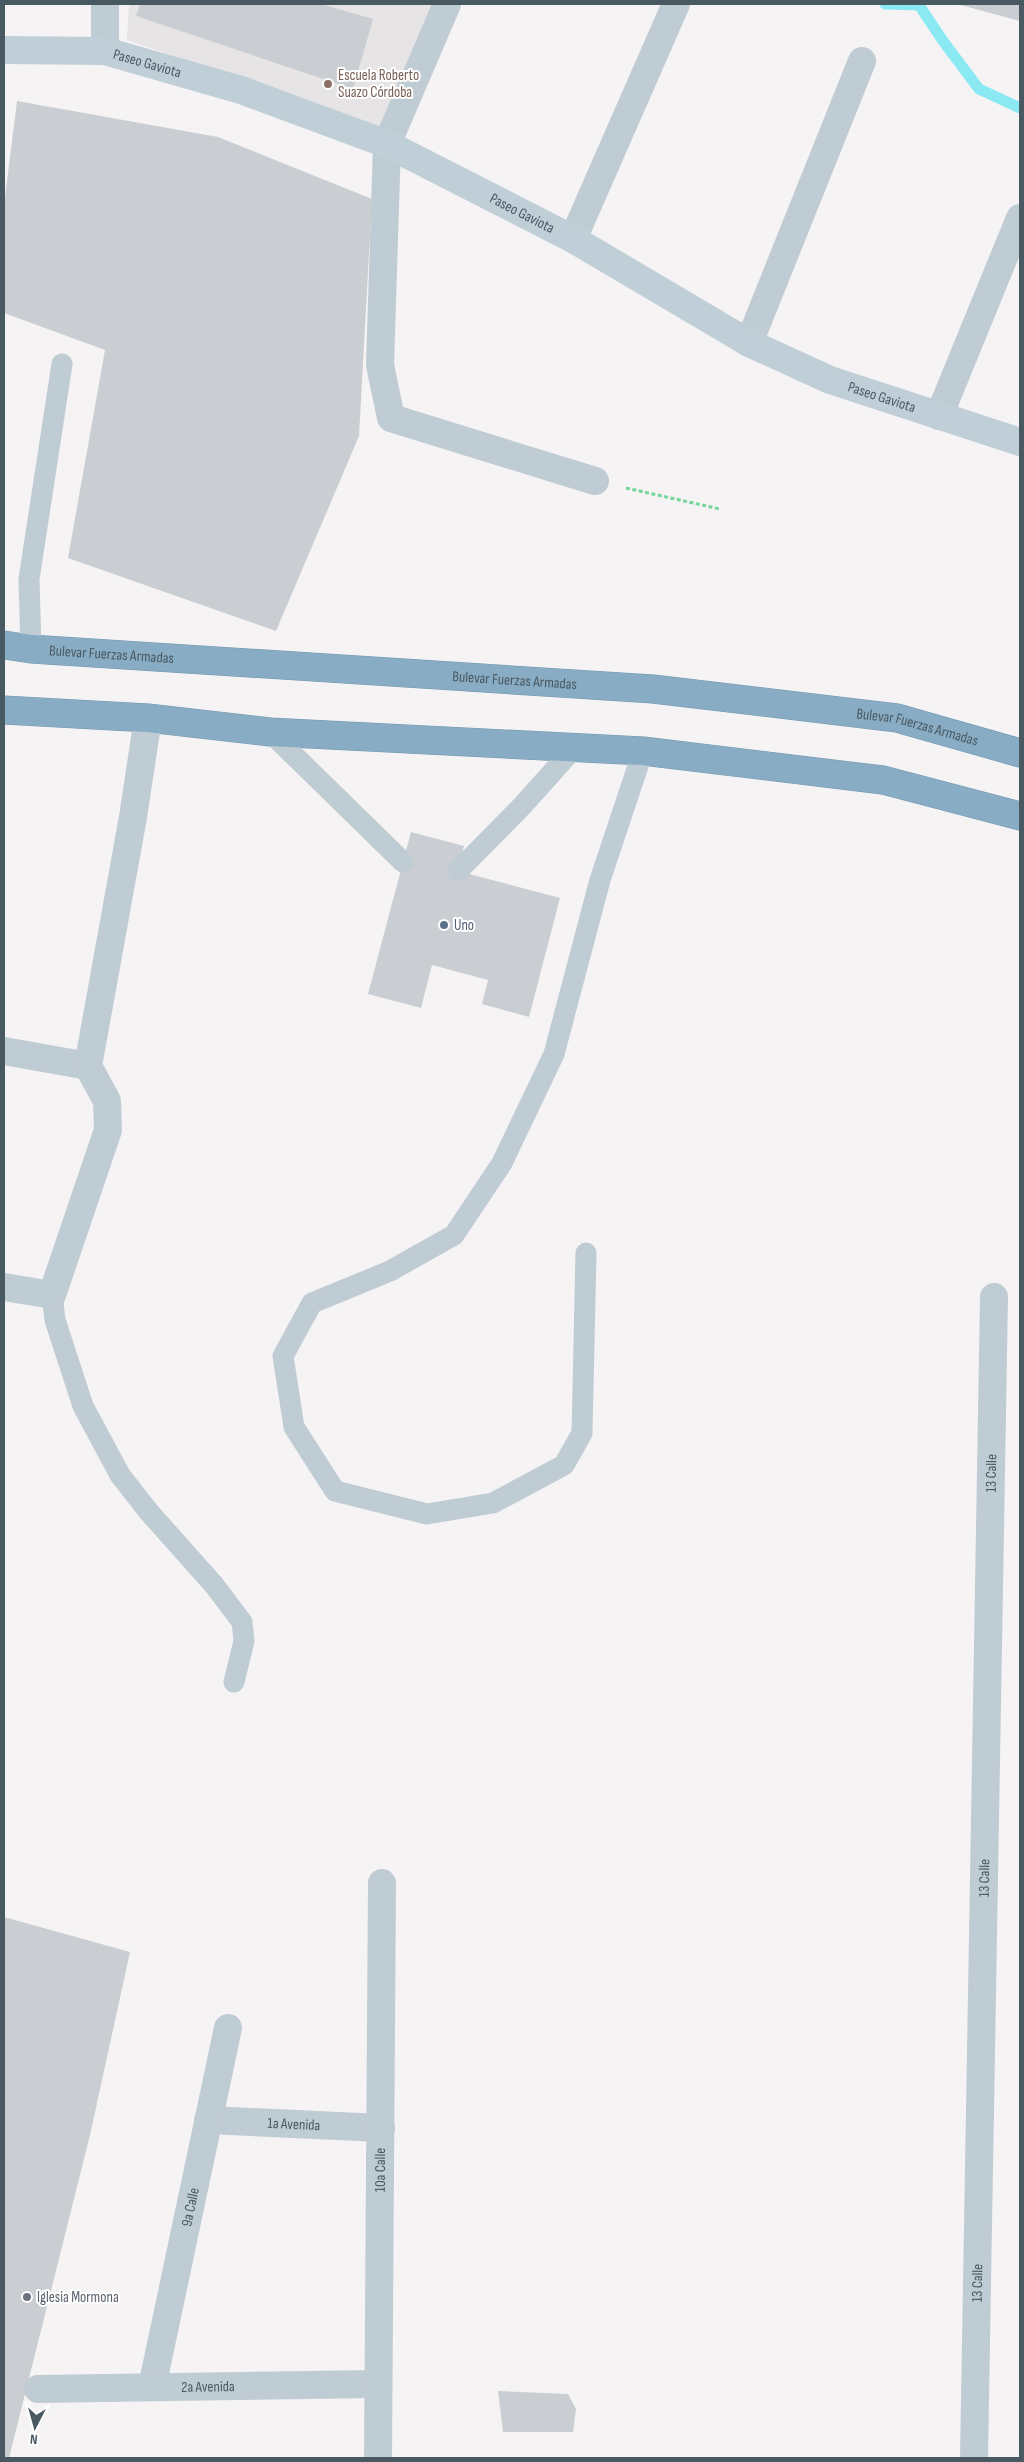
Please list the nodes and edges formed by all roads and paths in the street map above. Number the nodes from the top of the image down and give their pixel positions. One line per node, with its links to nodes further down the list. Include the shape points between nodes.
1 (105, 4): 5 (street)
2 (447, 4): 7 (street)
3 (676, 4): 9 (street)
4 (4, 50): 5 (street, Paseo Gaviota)
5 (105, 51): 7 (street, Paseo Gaviota, via 241,90)
6 (862, 61): 10 (street)
7 (387, 144): 9 (street, Paseo Gaviota); 14 (street, via 380,365 391,418)
8 (1020, 218): 12 (street)
9 (573, 239): 10 (street, Paseo Gaviota)
10 (750, 343): 12 (street, Paseo Gaviota, via 830,380)
11 (62, 364): 17 (lane, via 29,579)
12 (939, 416): 13 (street, Paseo Gaviota)
13 (1020, 442)
14 (596, 481): 15 (path)
15 (720, 509)
16 (4, 645): 17 (highway, Bulevar Fuerzas Armadas)
17 (31, 649): 23 (highway, Bulevar Fuerzas Armadas, via 653,689 897,718)
18 (4, 710): 19 (highway)
19 (148, 718): 20 (highway); 28 (street)
20 (270, 732): 21 (highway); 25 (lane)
21 (575, 747): 22 (highway); 26 (lane)
22 (643, 751): 24 (highway, via 883,780); 29 (lane, via 600,880 554,1054 502,1163 454,1235 390,1271 312,1303 283,1356 294,1427 335,1491 427,1514 494,1503 564,1465 582,1433)
23 (1020, 753)
24 (1020, 816)
25 (403, 862)
26 (458, 871)
27 (4, 1051): 28 (street)
28 (88, 1066): 31 (street, via 107,1101 108,1130)
29 (586, 1253)
30 (4, 1287): 31 (street)
31 (52, 1295): 33 (lane, via 55,1320 83,1406 120,1475 242,1622 244,1641)
32 (994, 1297): 42 (street, 13 Calle)
33 (234, 1682)
34 (382, 1883): 37 (street, 10a Calle)
35 (228, 2028): 36 (street, 9a Calle)
36 (208, 2120): 37 (street, 1a Avenida); 39 (street, 9a Calle)
37 (381, 2128): 38 (street, 10a Calle)
38 (378, 2384): 39 (street, 2a Avenida); 41 (street, 10a Calle)
39 (152, 2387): 40 (street, 2a Avenida)
40 (38, 2389)
41 (378, 2458)
42 (974, 2458)

